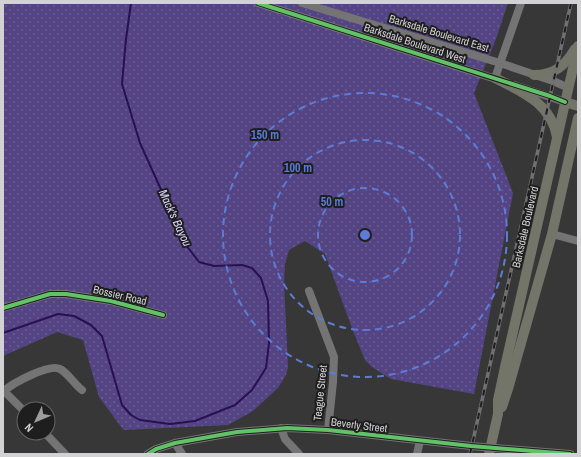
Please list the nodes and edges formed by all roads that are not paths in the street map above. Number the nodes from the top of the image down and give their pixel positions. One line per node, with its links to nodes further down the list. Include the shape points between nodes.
1 (258, 3): 7 (street, Barksdale Boulevard West)
2 (302, 3): 5 (street, Barksdale Boulevard East)
3 (521, 3): 5 (street)
4 (578, 45): 6 (main road, via 567,62 558,69 545,74); 8 (main road, Barksdale Boulevard)
5 (500, 63): 6 (street, Barksdale Boulevard East); 7 (street)
6 (534, 74): 8 (street, Barksdale Boulevard East)
7 (494, 78): 9 (street, Barksdale Boulevard West); 12 (main road, via 541,105 552,120)
8 (573, 89): 9 (main road, Barksdale Boulevard)
9 (565, 102): 10 (main road); 12 (main road, Barksdale Boulevard)
10 (578, 106)
11 (578, 118): 14 (main road, Barksdale Boulevard)
12 (557, 139): 15 (main road, Barksdale Boulevard)
13 (578, 147): 14 (main road)
14 (567, 168): 16 (main road, Barksdale Boulevard)
15 (536, 230): 16 (main road); 24 (main road, Barksdale Boulevard, via 498,400)
16 (552, 234): 17 (street); 24 (main road, Barksdale Boulevard, via 507,393)
17 (578, 240)
18 (308, 291): 26 (street, Teague Street, via 334,357)
19 (3, 308): 20 (street, Bossier Road, via 50,294 66,294 111,301)
20 (163, 315)
21 (3, 390): 22 (street, via 47,368 55,367 64,371); 23 (street)
22 (82, 390)
23 (16, 403)
24 (498, 414): 30 (main road, Barksdale Boulevard)
25 (281, 428): 26 (street, Beverly Street); 29 (street, Beverly Street, via 237,432); 34 (street, via 285,440)
26 (328, 430): 28 (street, Beverly Street)
27 (53, 441): 31 (street)
28 (420, 441): 30 (street, Beverly Street); 35 (street)
29 (175, 443): 32 (street, Beverly Street); 33 (street)
30 (490, 451): 36 (street, Beverly Street)
31 (65, 454)
32 (148, 454)
33 (182, 454)
34 (299, 454)
35 (417, 454)
36 (570, 454)

